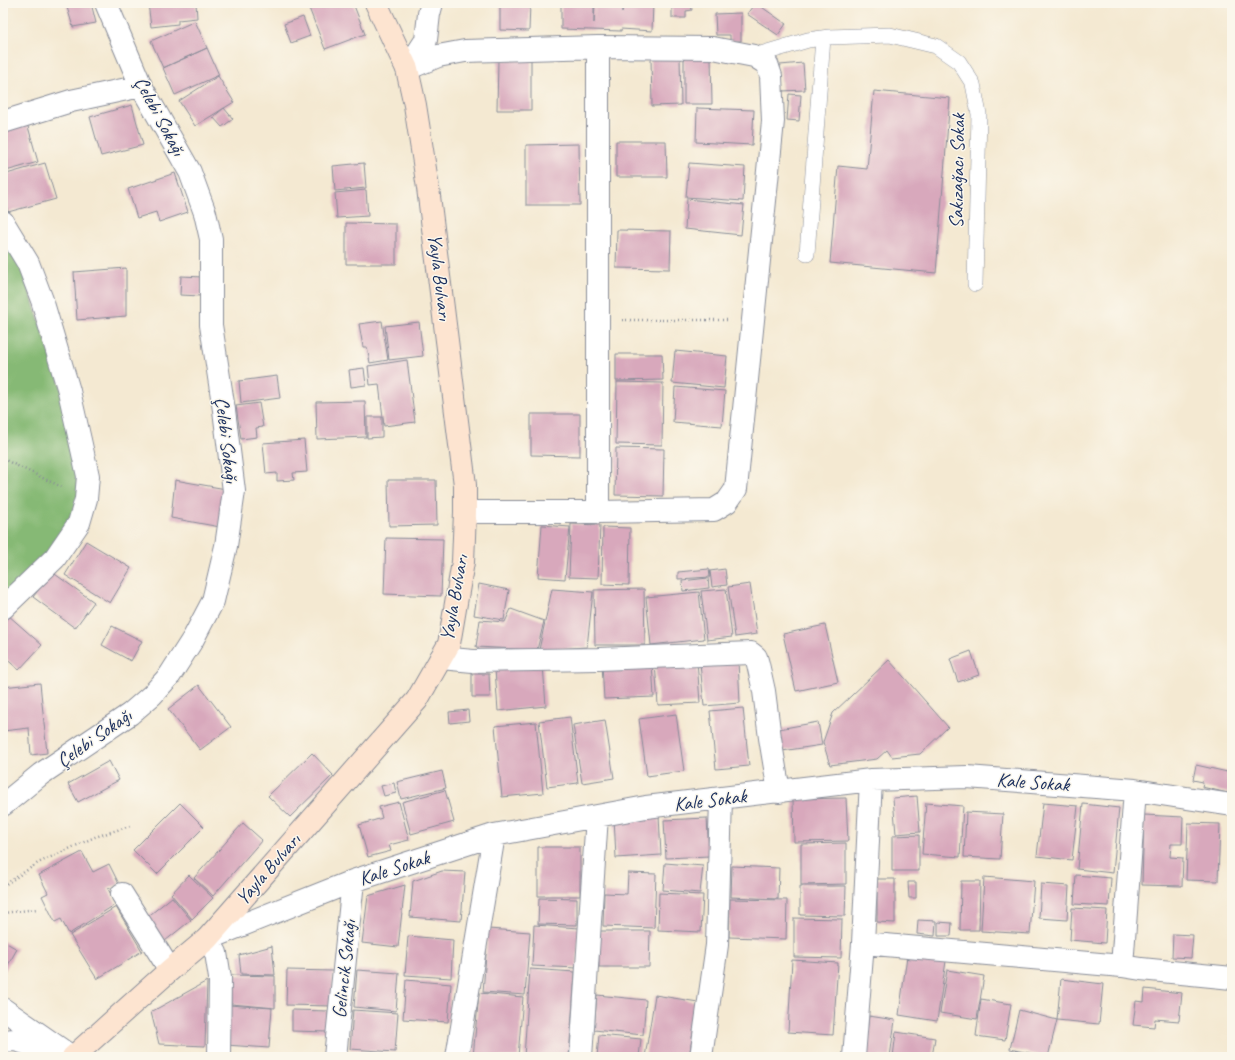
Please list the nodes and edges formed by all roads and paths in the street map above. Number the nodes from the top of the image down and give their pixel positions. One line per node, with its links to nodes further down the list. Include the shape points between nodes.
1 (106, 3): 8 (street, Çelebi Sokağı)
2 (376, 3): 7 (main road, Yayla Bulvarı)
3 (432, 3): 7 (street, via 426,40)
4 (823, 38): 6 (lane, Sakızağacı Sokak); 11 (lane); 12 (lane, Sakızağacı Sokak, via 890,34 936,46 959,62 973,84 980,114)
5 (598, 47): 6 (street, via 713,48); 7 (street, via 465,51 438,56); 13 (street)
6 (754, 56): 14 (street, via 767,64 771,76 773,122)
7 (407, 69): 17 (main road, Yayla Bulvarı, via 415,105 441,283 465,485)
8 (142, 86): 9 (street, via 71,101); 25 (street, Çelebi Sokağı, via 190,172 205,213 211,239 211,325 234,491 226,546 214,601 194,639 170,675 130,714 42,774)
9 (3, 122)
10 (3, 222): 16 (street, via 28,263 44,307 69,391 84,456 88,476)
11 (807, 254)
12 (975, 284)
13 (598, 320): 14 (path); 18 (street)
14 (753, 320): 18 (street, via 736,489 727,502 714,510)
15 (3, 460): 16 (path)
16 (86, 499): 19 (street, via 79,523 55,558)
17 (465, 512): 18 (street); 20 (main road, Yayla Bulvarı, via 462,562 449,644)
18 (598, 512)
19 (3, 608)
20 (442, 658): 23 (street, via 473,661 599,659 751,653 756,657 764,691); 35 (main road, Yayla Bulvarı, via 417,700)
21 (871, 780): 22 (street, Kale Sokak, via 967,777); 23 (street, Kale Sokak); 36 (street)
22 (1135, 790): 26 (street, Kale Sokak); 37 (street)
23 (779, 792): 24 (street, Kale Sokak)
24 (721, 798): 27 (street, Kale Sokak); 47 (street, via 717,945)
25 (3, 805)
26 (1232, 805)
27 (597, 816): 29 (street, Kale Sokak); 46 (street)
28 (130, 826): 31 (path, via 95,837 38,863)
29 (494, 835): 30 (street, Kale Sokak); 45 (street)
30 (353, 881): 35 (street, Kale Sokak); 44 (street, Gelincik Sokağı)
31 (3, 886)
32 (122, 894): 38 (street)
33 (37, 909): 34 (path)
34 (3, 913)
35 (207, 939): 38 (main road, Yayla Bulvarı); 43 (street, via 216,953 220,978)
36 (864, 943): 37 (street); 48 (street)
37 (1122, 966): 39 (street)
38 (170, 970): 42 (main road, Yayla Bulvarı)
39 (1232, 978)
40 (3, 1009): 42 (street)
41 (3, 1041): 42 (street, via 15,1040)
42 (72, 1057)
43 (219, 1057)
44 (335, 1057)
45 (456, 1057)
46 (581, 1057)
47 (701, 1057)
48 (854, 1057)

